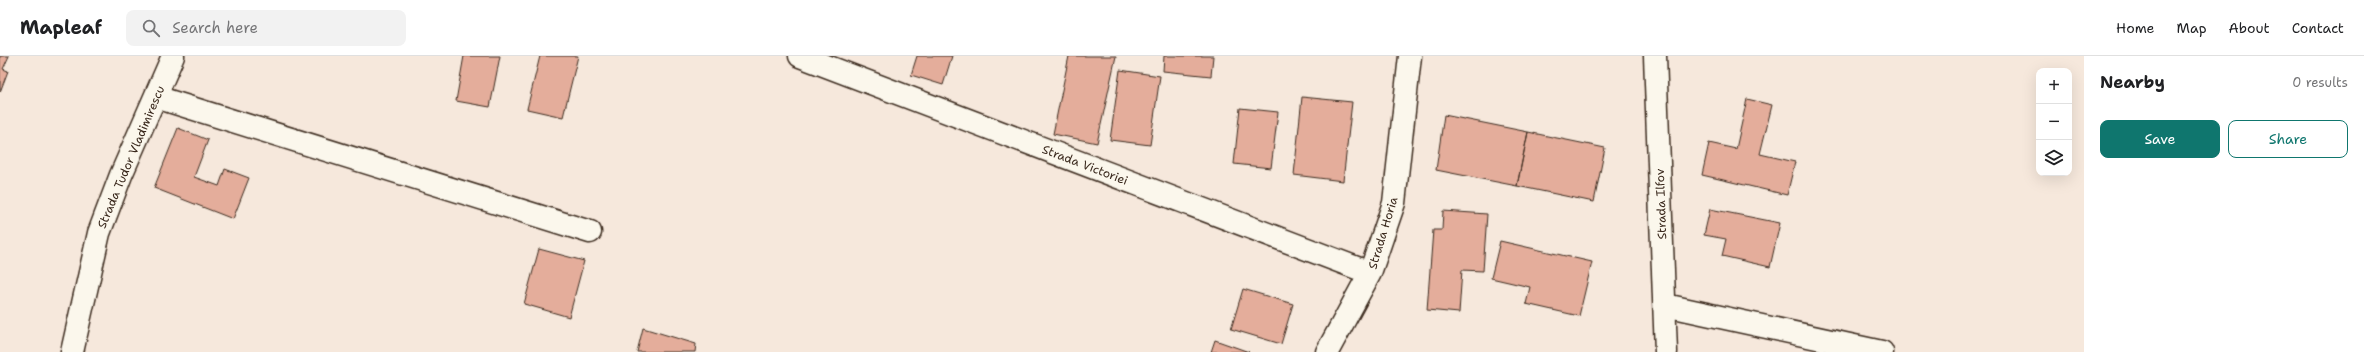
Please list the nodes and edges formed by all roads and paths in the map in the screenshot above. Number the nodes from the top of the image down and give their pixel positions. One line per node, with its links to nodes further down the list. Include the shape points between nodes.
1 (173, 56): 5 (street, Strada Tudor Vladimirescu)
2 (800, 56): 7 (street, Strada Victoriei)
3 (1410, 56): 7 (street, Strada Horia, via 1394,203)
4 (1655, 56): 8 (street, Strada Ilfov)
5 (156, 97): 6 (street); 9 (street, Strada Tudor Vladimirescu, via 121,175 99,233)
6 (590, 232)
7 (1370, 274): 10 (street, Strada Horia)
8 (1666, 305): 11 (street, Strada Ilfov); 12 (street)
9 (72, 352)
10 (1327, 352)
11 (1666, 352)
12 (1882, 352)

